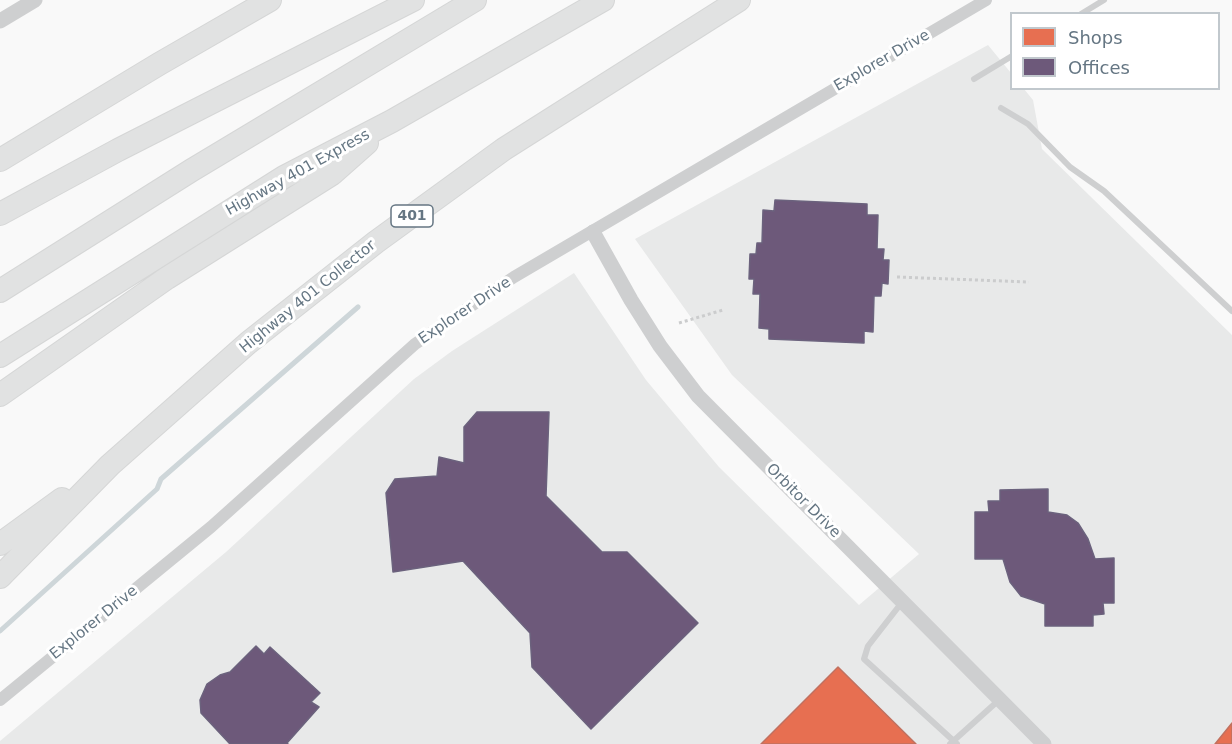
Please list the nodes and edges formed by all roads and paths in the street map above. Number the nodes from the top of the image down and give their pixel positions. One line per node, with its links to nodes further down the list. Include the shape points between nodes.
1 (35, 0): 10 (street)
2 (270, 0): 15 (highway)
3 (413, 0): 16 (highway)
4 (475, 0): 20 (highway)
5 (603, 0): 14 (highway, Highway 401 Express)
6 (739, 0): 26 (highway, Highway 401 Collector / 401, via 504,149 376,242 248,343)
7 (986, 0): 17 (street, Explorer Drive)
8 (1104, 0): 9 (lane)
9 (1085, 12)
10 (0, 21)
11 (1010, 57): 12 (lane)
12 (974, 79)
13 (1001, 108): 22 (lane, via 1028,123 1071,167 1104,191)
14 (392, 121): 24 (highway, Highway 401 Express, via 284,177); 25 (highway, via 332,174 167,278)
15 (0, 160)
16 (0, 214)
17 (593, 232): 29 (street, Orbitor Drive, via 654,337 698,396); 31 (street, Explorer Drive, via 514,278 415,344 211,527)
18 (897, 277): 19 (path)
19 (1029, 282)
20 (0, 291)
21 (723, 310): 23 (path)
22 (1232, 310)
23 (679, 323)
24 (0, 356)
25 (0, 395)
26 (110, 465): 27 (highway); 28 (highway, Highway 401 Collector)
27 (0, 544)
28 (0, 577)
29 (903, 600): 30 (street, Orbitor Drive); 32 (lane, via 868,646 864,659)
30 (1000, 699): 32 (lane); 33 (street, Orbitor Drive)
31 (0, 700)
32 (954, 743)
33 (1044, 744)

